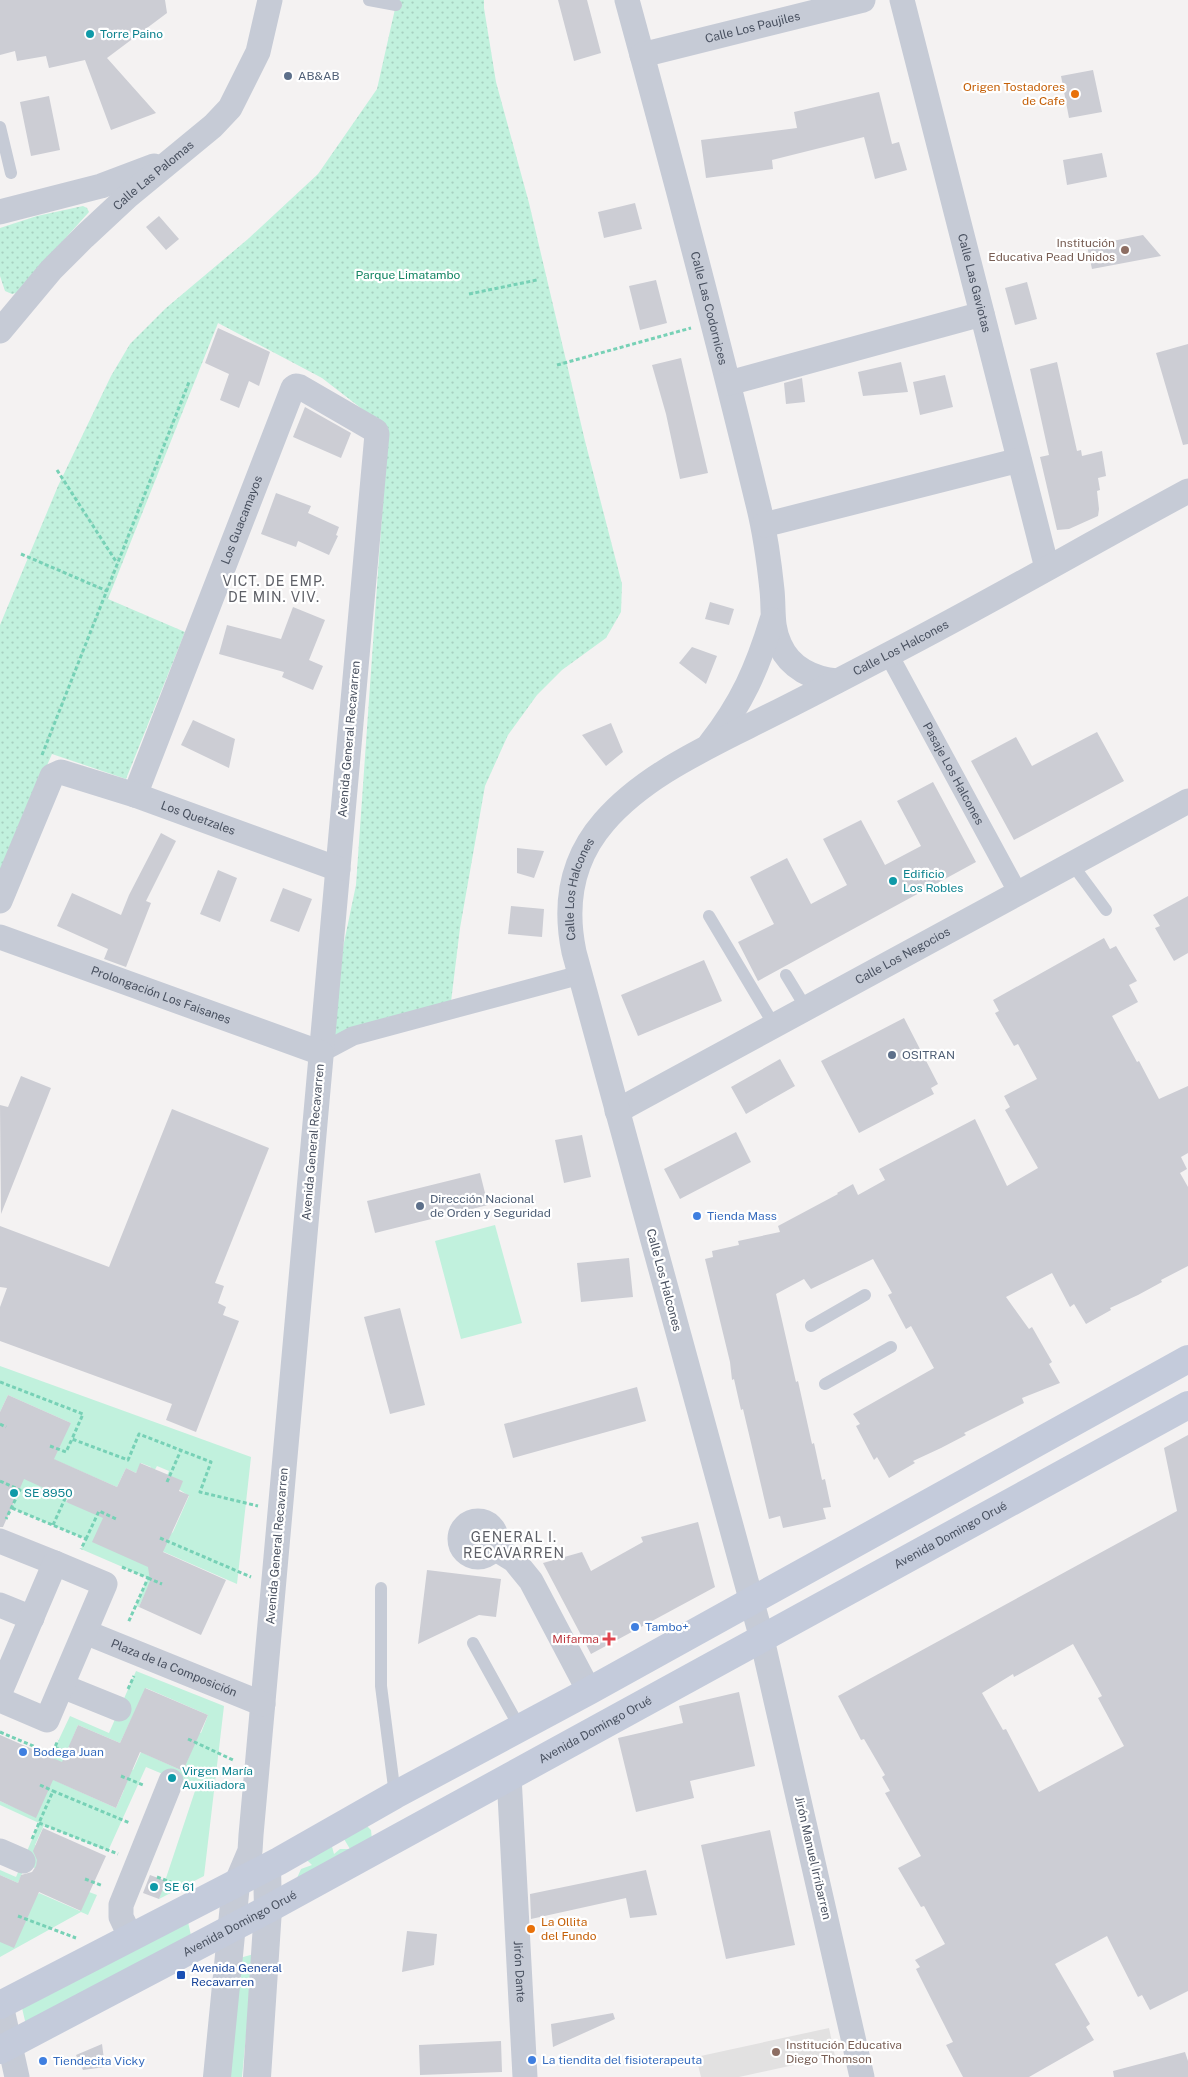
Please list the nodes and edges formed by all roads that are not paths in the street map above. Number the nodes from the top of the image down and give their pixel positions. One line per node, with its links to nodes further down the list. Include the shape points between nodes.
1 (270, 0): 9 (street, Calle Las Palomas, via 258,52 230,108)
2 (368, 0): 6 (lane)
3 (627, 0): 7 (street, Calle Las Codornices)
4 (863, 0): 7 (street, Calle Los Paujiles)
5 (902, 0): 12 (street, Calle Las Gaviotas)
6 (396, 5)
7 (642, 55): 14 (street, Calle Las Codornices)
8 (0, 127): 10 (lane)
9 (173, 159): 11 (street, via 101,186); 13 (street, Calle Las Palomas, via 84,237)
10 (12, 173)
11 (0, 212)
12 (982, 314): 14 (street); 16 (street, Calle Las Gaviotas)
13 (0, 330)
14 (729, 382): 18 (street, Calle Las Codornices)
15 (376, 434): 24 (street, Los Guacamayos, via 376,431 296,386 293,388); 27 (street, Avenida General Recavarren)
16 (1019, 460): 18 (street); 19 (street, Calle Las Gaviotas)
17 (1188, 491): 19 (street, Calle Los Halcones)
18 (764, 525): 20 (street, Calle Las Codornices)
19 (1047, 568): 21 (street, Calle Los Halcones)
20 (772, 620): 22 (street, Calle Las Codornices, via 778,642 789,660 811,675); 23 (street, Calle Las Codornices, via 747,688)
21 (889, 655): 22 (street, Calle Los Halcones); 28 (street, Pasaje Los Halcones)
22 (838, 681): 23 (street, Calle Los Halcones)
23 (707, 748): 33 (street, Calle Los Halcones, via 634,794 604,822 585,848 575,872 569,902 571,935)
24 (135, 795): 27 (street, Los Quetzales); 29 (street, Los Quetzales, via 48,766 52,776)
25 (1188, 801): 26 (street, Calle Los Negocios)
26 (1072, 864): 28 (street, Calle Los Negocios); 30 (lane)
27 (338, 869): 37 (street, Avenida General Recavarren)
28 (1018, 893): 35 (street, Calle Los Negocios)
29 (0, 900)
30 (1106, 910)
31 (709, 916): 36 (lane)
32 (0, 937): 37 (street, Prolongación Los Faisanes)
33 (580, 975): 37 (street, via 353,1036); 38 (street, Calle Los Halcones)
34 (786, 975): 35 (lane)
35 (806, 1008): 36 (street, Calle Los Negocios)
36 (774, 1026): 38 (street, Calle Los Negocios)
37 (321, 1053): 59 (street, Avenida General Recavarren)
38 (617, 1111): 49 (street, Calle Los Halcones)
39 (865, 1295): 40 (lane)
40 (811, 1326)
41 (892, 1347): 43 (lane)
42 (1188, 1360): 49 (main road)
43 (825, 1384)
44 (1188, 1405): 53 (main road, Avenida Domingo Orué)
45 (0, 1541): 47 (street)
46 (493, 1547): 57 (street, via 514,1560 531,1582)
47 (55, 1563): 51 (street); 52 (street, via 105,1584)
48 (381, 1588): 64 (lane, via 381,1686)
49 (752, 1601): 53 (street, Calle Los Halcones); 57 (main road)
50 (0, 1605): 51 (street)
51 (32, 1618): 55 (street)
52 (85, 1632): 56 (street); 59 (street, Plaza de la Composición)
53 (762, 1639): 62 (main road, Avenida Domingo Orué); 78 (street, Jirón Manuel Irribarren)
54 (473, 1643): 61 (lane)
55 (3, 1678)
56 (62, 1686): 58 (street, via 47,1720); 60 (street)
57 (589, 1691): 61 (main road)
58 (0, 1700)
59 (263, 1704): 66 (street, Avenida General Recavarren)
60 (119, 1709)
61 (520, 1728): 64 (main road)
62 (509, 1776): 69 (main road, Avenida Domingo Orué); 77 (street, Jirón Dante)
63 (171, 1780): 71 (street, via 151,1831 144,1868 121,1905)
64 (395, 1795): 66 (main road)
65 (0, 1851): 67 (street)
66 (258, 1859): 68 (main road); 69 (street, Avenida General Recavarren)
67 (23, 1861)
68 (236, 1884): 70 (street); 71 (main road)
69 (268, 1909): 70 (main road, Avenida Domingo Orué); 76 (street, Avenida General Recavarren)
70 (233, 1928): 73 (main road, Avenida Domingo Orué); 75 (street)
71 (120, 1944): 72 (main road)
72 (0, 2005): 73 (street)
73 (5, 2047): 74 (street)
74 (17, 2077)
75 (217, 2077)
76 (257, 2077)
77 (525, 2077)
78 (862, 2077)

